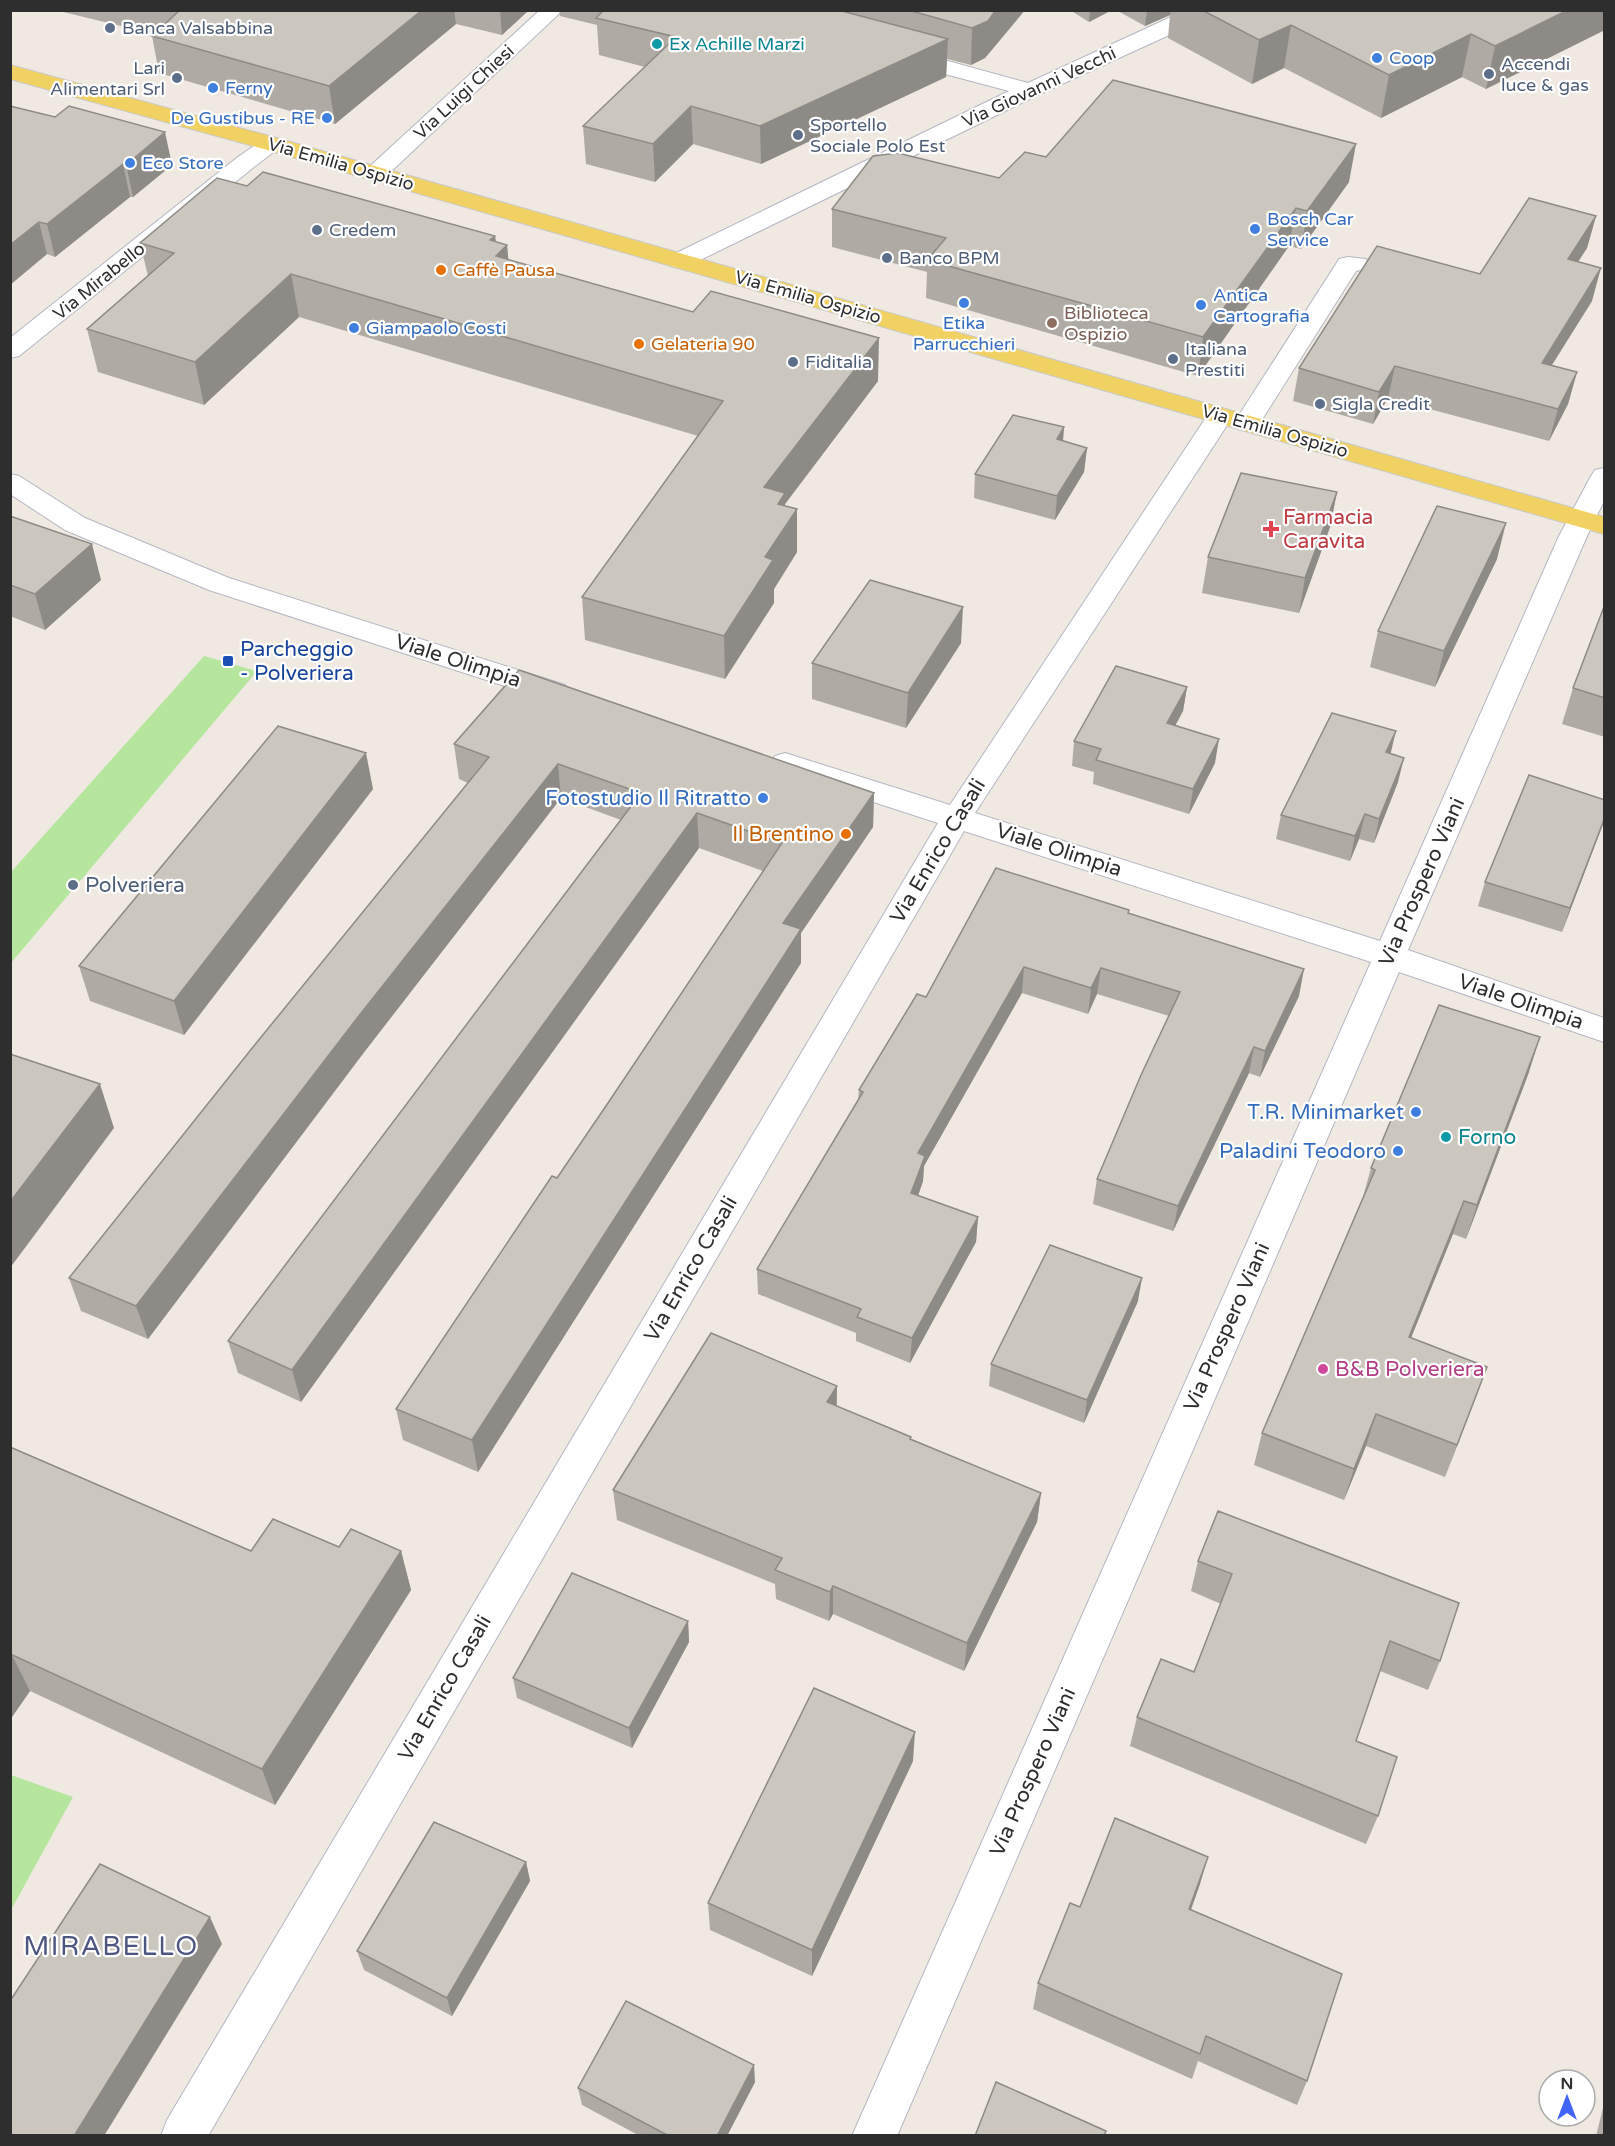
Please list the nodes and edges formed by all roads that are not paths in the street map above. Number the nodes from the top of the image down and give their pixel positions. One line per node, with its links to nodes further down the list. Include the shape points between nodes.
1 (553, 10): 7 (street, Via Luigi Chiesi)
2 (1205, 10): 5 (street, Via Giovanni Vecchi)
3 (879, 50): 5 (street)
4 (10, 72): 6 (main road, Via Emilia Ospizio)
5 (1030, 90): 8 (street, Via Giovanni Vecchi)
6 (273, 144): 7 (main road, Via Emilia Ospizio); 10 (street, Via Mirabello)
7 (375, 174): 8 (main road, Via Emilia Ospizio)
8 (680, 261): 11 (main road, Via Emilia Ospizio)
9 (1357, 264): 12 (street, via 1348,264)
10 (10, 351)
11 (1220, 416): 12 (main road, Via Emilia Ospizio); 18 (street, Via Enrico Casali)
12 (1247, 423): 15 (main road, Via Emilia Ospizio)
13 (1605, 476): 15 (street, Via Prospero Viani)
14 (10, 482): 16 (street, Viale Olimpia, via 75,524 219,584)
15 (1593, 522): 19 (street, Via Prospero Viani)
16 (576, 698)
17 (756, 754): 18 (street, Viale Olimpia)
18 (957, 817): 19 (street, Viale Olimpia); 21 (street, Via Enrico Casali)
19 (1389, 956): 20 (street, Viale Olimpia); 22 (street, Via Prospero Viani)
20 (1605, 1030)
21 (183, 2136)
22 (874, 2136)

